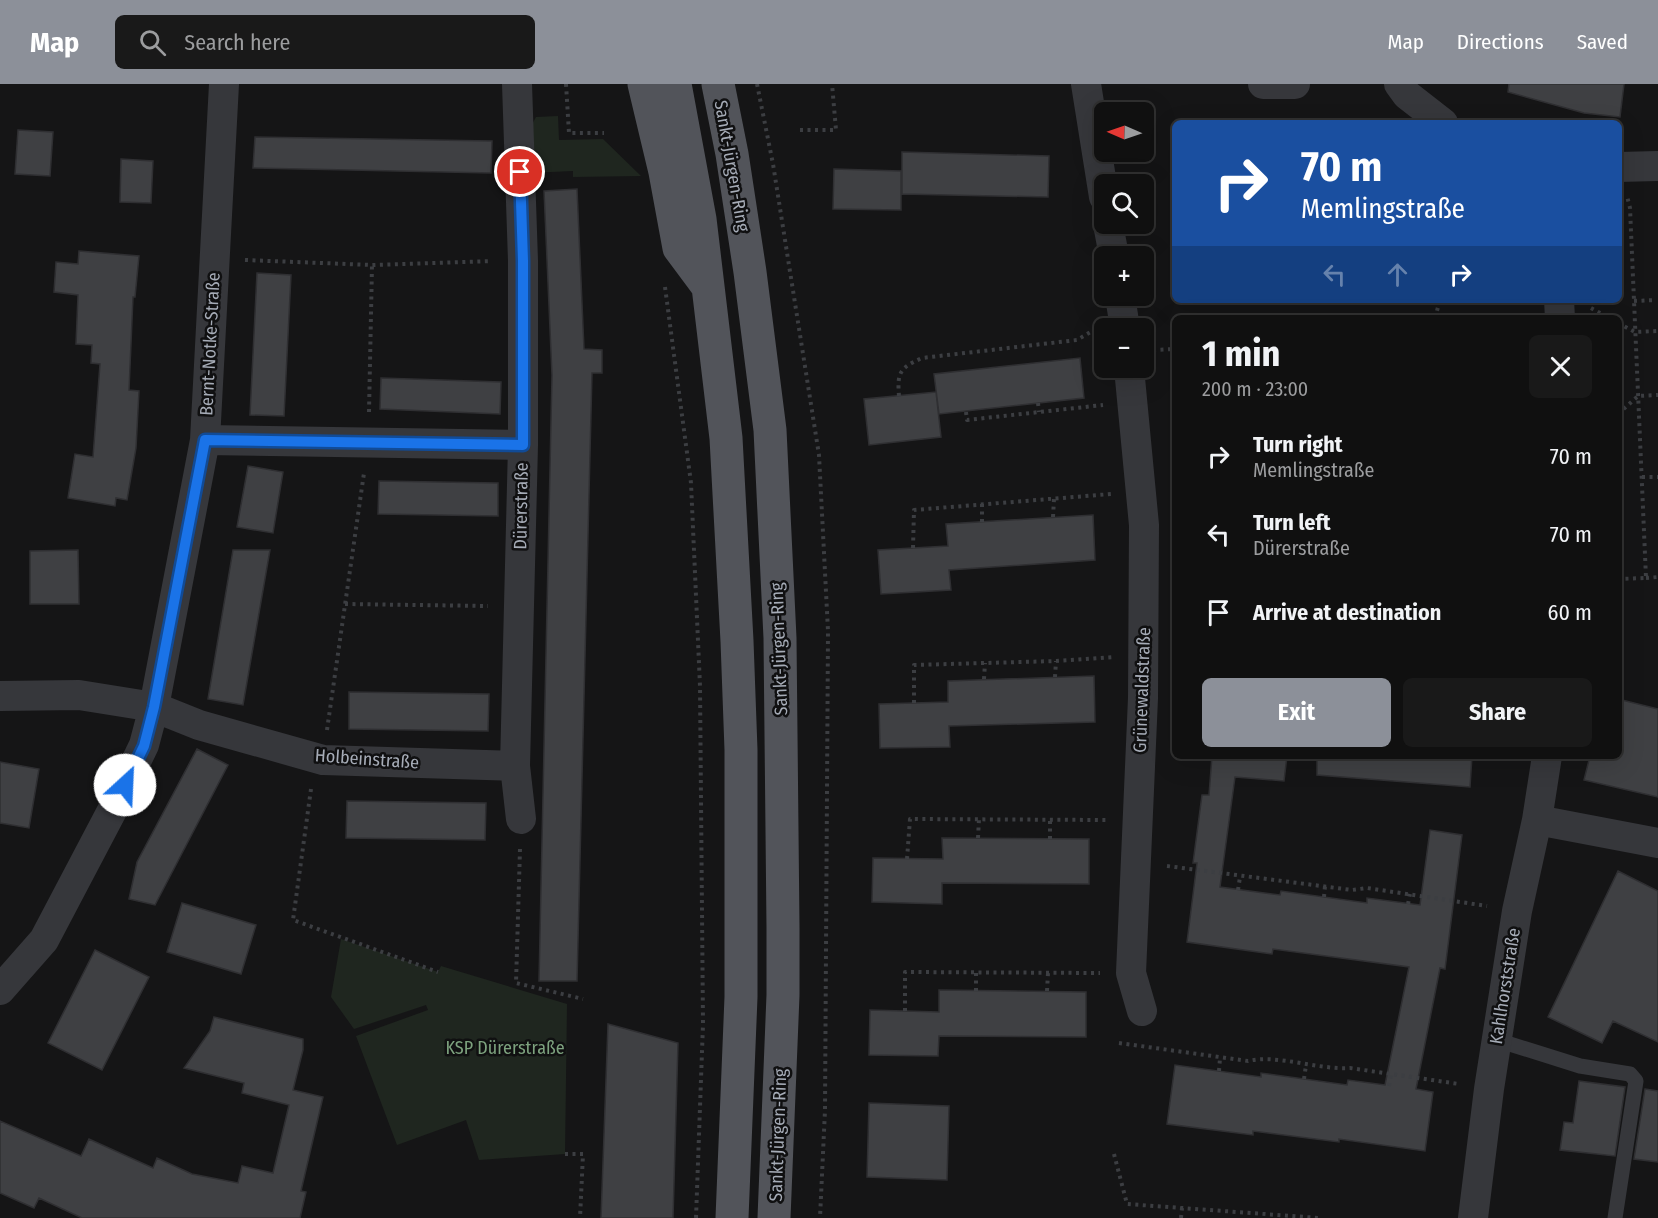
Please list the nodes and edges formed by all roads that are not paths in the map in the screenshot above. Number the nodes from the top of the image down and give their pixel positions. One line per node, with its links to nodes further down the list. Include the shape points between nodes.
1 (224, 84): 17 (street, Bernt-Notke-Straße)
2 (517, 84): 18 (street, Dürerstraße, via 523,261)
3 (644, 84): 15 (main road, via 679,248)
4 (675, 84): 11 (main road)
5 (716, 84): 11 (main road); 30 (main road, Sankt-Jürgen-Ring, via 732,154 770,430 781,680 783,927)
6 (1086, 84): 14 (street)
7 (1263, 84): 8 (street)
8 (1295, 84)
9 (1399, 84): 10 (street)
10 (1439, 120)
11 (688, 151): 15 (main road)
12 (1658, 166): 13 (street)
13 (1622, 167)
14 (1100, 174)
15 (709, 288): 29 (main road, via 726,438 741,750 741,997)
16 (1130, 378): 27 (street, Grünewaldstraße, via 1144,525 1144,650 1131,973)
17 (205, 440): 18 (street); 20 (street, Bernt-Notke-Straße)
18 (523, 445): 22 (street, Dürerstraße)
19 (0, 696): 20 (street, Holbeinstraße, via 79,695)
20 (154, 707): 22 (street, Holbeinstraße, via 199,725 319,759); 26 (street, Bernt-Notke-Straße, via 144,746 44,940)
21 (1547, 759): 24 (street, Kahlhorststraße)
22 (515, 766): 23 (street, Dürerstraße)
23 (521, 819)
24 (1537, 820): 25 (street); 28 (street, Kahlhorststraße, via 1517,911)
25 (1658, 843)
26 (0, 990)
27 (1142, 1011)
28 (1497, 1040): 31 (street, Kahlhorststraße); 32 (lane, via 1580,1066 1630,1074 1636,1081)
29 (732, 1218)
30 (774, 1218)
31 (1473, 1218)
32 (1615, 1218)

